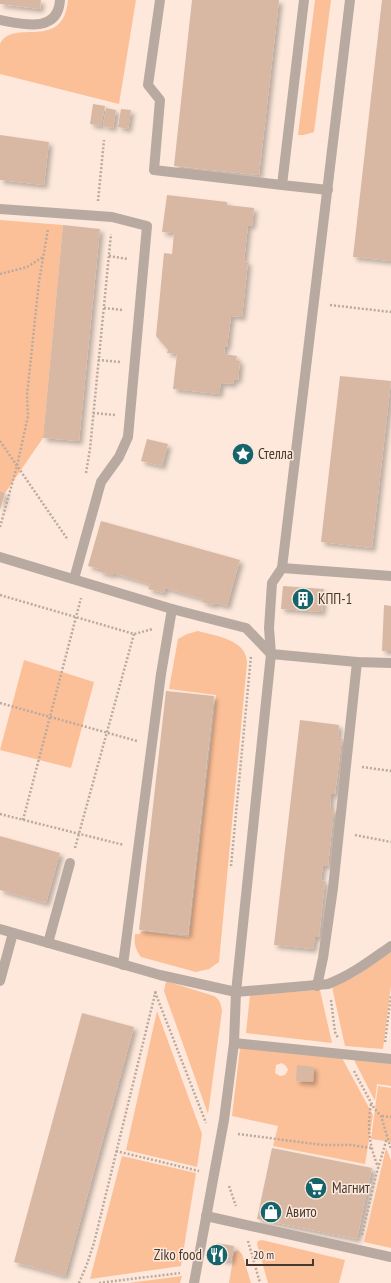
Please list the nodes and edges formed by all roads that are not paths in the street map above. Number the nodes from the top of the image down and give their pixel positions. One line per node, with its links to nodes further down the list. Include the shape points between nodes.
1 (60, 0): 5 (lane, via 60,8 49,21 31,26)
2 (160, 0): 6 (lane, via 148,85 160,100 154,170)
3 (304, 0): 6 (lane)
4 (350, 0): 7 (lane)
5 (0, 20)
6 (282, 185): 7 (lane)
7 (328, 190): 10 (lane)
8 (0, 209): 12 (lane, via 112,217 147,226 128,437 119,457 101,482)
9 (0, 557): 12 (lane)
10 (282, 568): 11 (lane); 14 (lane, via 272,583 269,621)
11 (391, 576)
12 (74, 579): 13 (lane)
13 (172, 610): 14 (lane, via 246,628); 22 (lane)
14 (271, 654): 15 (lane); 25 (lane)
15 (357, 662): 16 (lane); 24 (lane, via 339,832)
16 (391, 663)
17 (70, 863): 20 (lane)
18 (0, 929): 19 (lane)
19 (13, 933): 20 (lane); 23 (lane)
20 (48, 943): 22 (lane)
21 (391, 946): 24 (lane, via 341,979)
22 (123, 965): 25 (lane)
23 (0, 981)
24 (317, 986): 25 (lane)
25 (236, 992): 26 (lane)
26 (234, 1043): 27 (lane); 28 (lane, via 222,1131)
27 (387, 1059)
28 (206, 1216): 29 (lane); 30 (lane)
29 (391, 1256)
30 (194, 1283)

